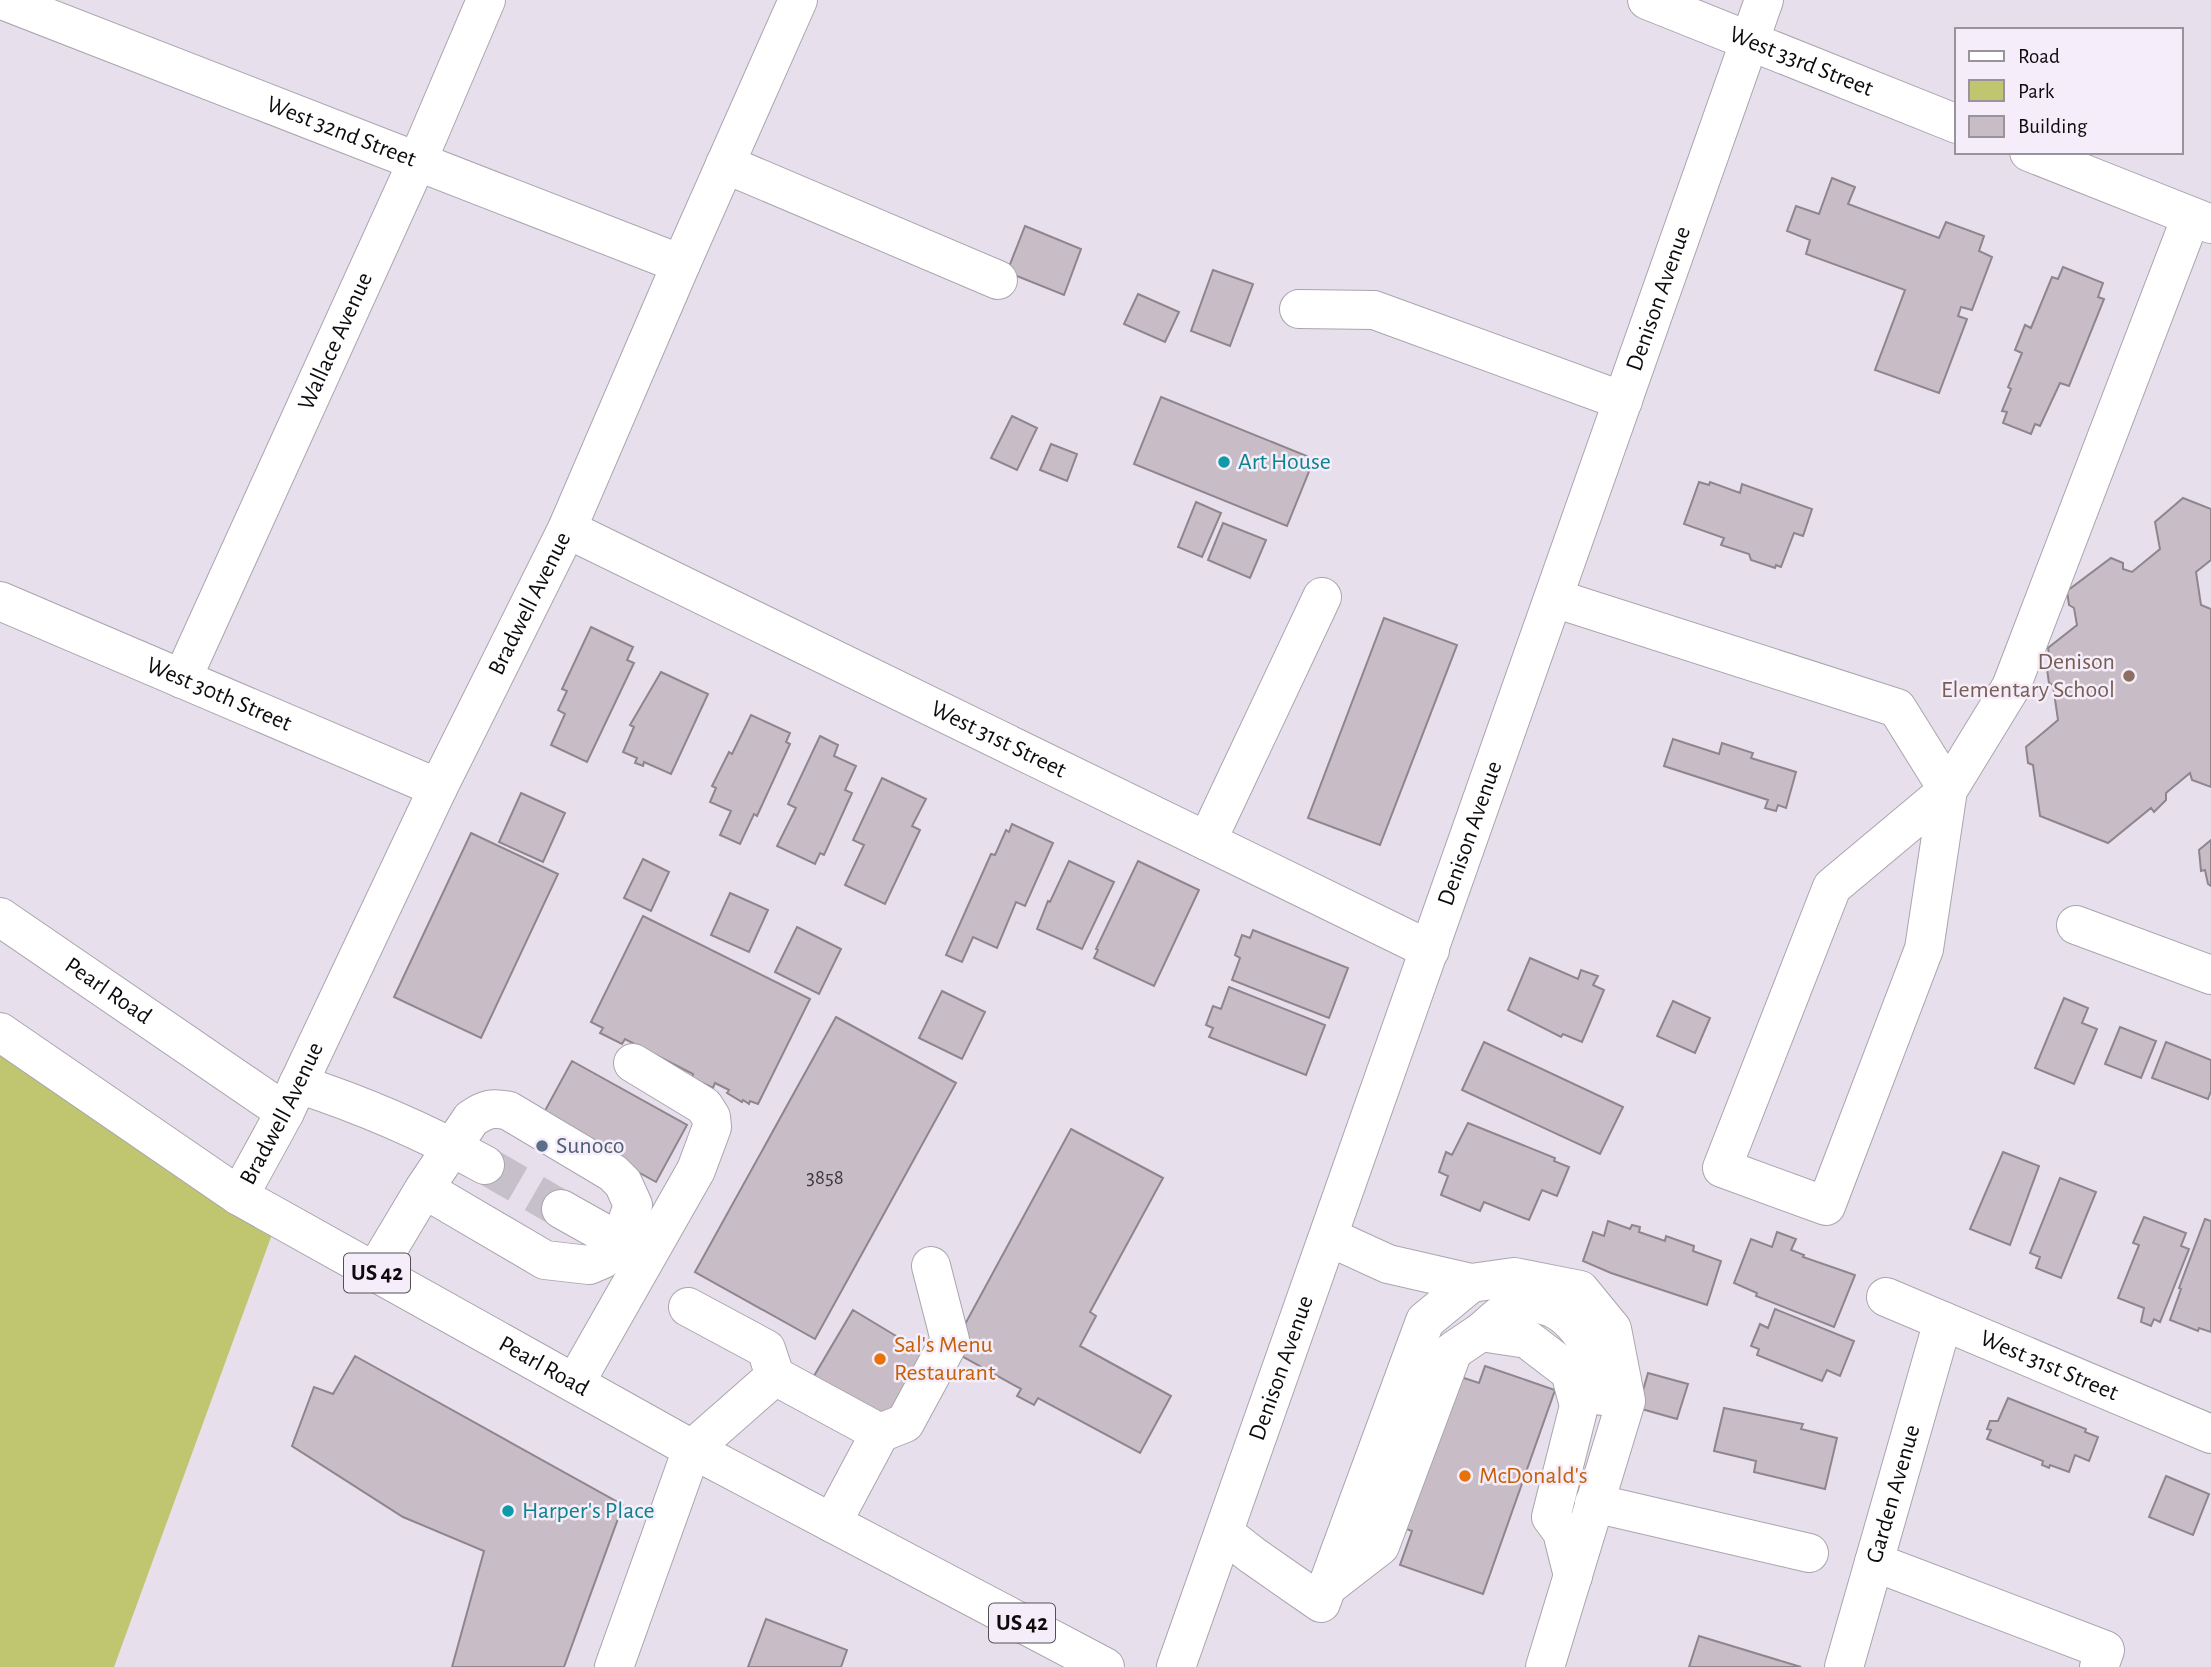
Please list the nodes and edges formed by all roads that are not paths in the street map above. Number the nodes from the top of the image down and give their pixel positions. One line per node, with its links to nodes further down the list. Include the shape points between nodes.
1 (2, 0): 9 (street, West 32nd Street)
2 (486, 0): 9 (street, Wallace Avenue)
3 (1647, 0): 6 (street, West 33rd Street)
4 (1764, 0): 6 (street, Denison Avenue)
5 (794, 1): 10 (street, Bradwell Avenue)
6 (1749, 41): 7 (street, West 33rd Street); 15 (street, Denison Avenue)
7 (1955, 123)
8 (2034, 154): 11 (street)
9 (417, 162): 12 (street, West 32nd Street); 20 (street, Wallace Avenue)
10 (725, 164): 12 (street, Bradwell Avenue); 13 (street)
11 (2201, 220): 22 (street, via 2011,687)
12 (681, 264): 16 (street, Bradwell Avenue)
13 (998, 280)
14 (1299, 309): 15 (street, via 1374,310)
15 (1623, 401): 18 (street, Denison Avenue)
16 (567, 528): 21 (street, Bradwell Avenue); 23 (street, West 31st Street)
17 (1322, 597): 23 (street)
18 (1554, 598): 22 (street, via 1897,708); 26 (street, Denison Avenue)
19 (0, 601): 20 (street, West 30th Street)
20 (182, 679): 21 (street, West 30th Street)
21 (438, 788): 30 (street, Bradwell Avenue)
22 (1948, 790): 22 (street, via 1832,887 1722,1168 1826,1206 1924,949)
23 (1208, 841): 26 (street, West 31st Street)
24 (0, 917): 30 (street, Pearl Road)
25 (2076, 925): 27 (street)
26 (1430, 950): 36 (street, Denison Avenue)
27 (2211, 975)
28 (0, 1032): 34 (street, Pearl Road / US 42)
29 (633, 1063): 37 (street, via 704,1106 712,1127 695,1170)
30 (291, 1098): 31 (street, Pearl Road, via 353,1102); 34 (street, Bradwell Avenue)
31 (451, 1146): 32 (street, Pearl Road); 33 (street); 37 (street, via 481,1111 494,1107 509,1111 623,1182 633,1205)
32 (485, 1165)
33 (424, 1189): 37 (street, via 545,1260 589,1265); 40 (street)
34 (239, 1196): 40 (street, Pearl Road / US 42)
35 (561, 1209): 37 (street)
36 (1329, 1237): 38 (street); 53 (street, Denison Avenue)
37 (633, 1250): 47 (street)
38 (1388, 1264): 41 (street); 44 (street)
39 (931, 1266): 48 (street, via 950,1340 905,1423)
40 (374, 1271): 47 (street, Pearl Road / US 42)
41 (1471, 1283): 44 (street); 51 (street, via 1514,1277 1580,1290 1612,1328 1626,1401)
42 (1886, 1297): 45 (street, West 31st Street)
43 (688, 1307): 46 (street, via 766,1349)
44 (1425, 1321): 57 (street)
45 (1943, 1321): 49 (street, West 31st Street); 55 (street, Garden Avenue)
46 (775, 1376): 48 (street); 50 (street)
47 (575, 1383): 50 (street, Pearl Road / US 42)
48 (880, 1433): 52 (street)
49 (2211, 1434)
50 (692, 1449): 52 (street, Pearl Road / US 42); 58 (street)
51 (1594, 1503): 54 (street); 56 (street)
52 (832, 1523): 59 (street, Pearl Road / US 42)
53 (1224, 1533): 57 (street, via 1252,1555); 60 (street, Denison Avenue)
54 (1809, 1553)
55 (1874, 1562): 62 (street, Garden Avenue); 63 (street, via 2105,1650)
56 (1573, 1576): 57 (street, via 1562,1532 1577,1514 1602,1421 1602,1385 1586,1340 1568,1316 1545,1304 1516,1306 1453,1351 1380,1546); 61 (street)
57 (1324, 1595)
58 (614, 1667)
59 (1105, 1667)
60 (1176, 1667)
61 (1545, 1667)
62 (1844, 1667)
63 (2099, 1667)

